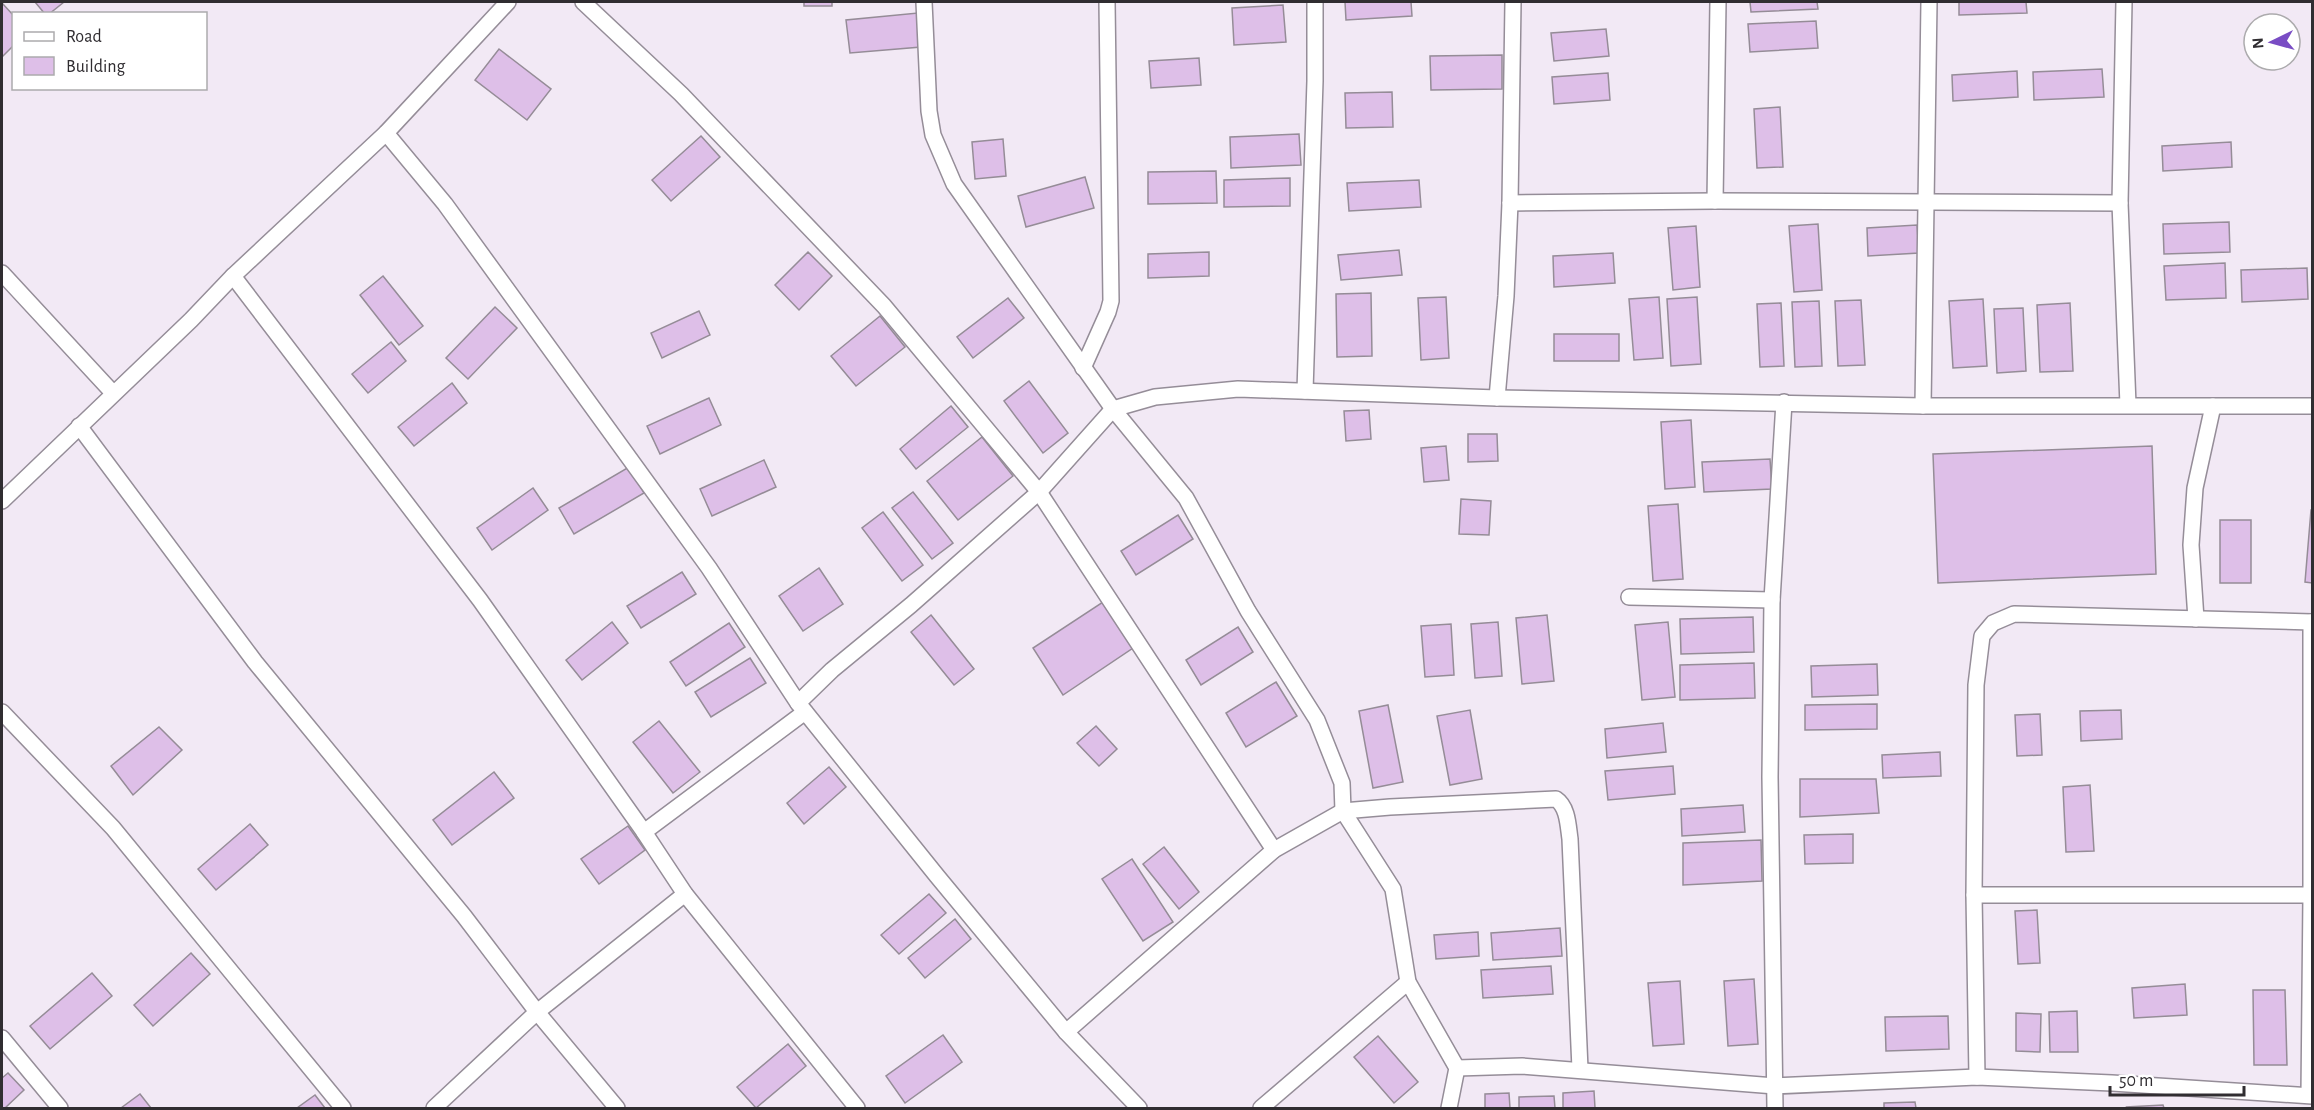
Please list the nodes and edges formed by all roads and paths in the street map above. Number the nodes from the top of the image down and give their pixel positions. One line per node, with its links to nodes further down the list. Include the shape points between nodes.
1 (508, 2): 10 (street)
2 (583, 2): 28 (street, via 681,94 884,306)
3 (924, 2): 17 (street, via 929,111 933,135 954,184)
4 (1107, 2): 17 (street, via 1111,301)
5 (1315, 2): 18 (street)
6 (1513, 2): 13 (street)
7 (1718, 2): 11 (street)
8 (1929, 2): 12 (street)
9 (2124, 2): 14 (street)
10 (386, 133): 16 (street); 34 (street, via 445,204 709,568)
11 (1715, 201): 12 (street); 13 (street)
12 (1926, 202): 14 (street); 23 (street)
13 (1510, 203): 20 (street)
14 (2120, 203): 22 (street)
15 (2, 273): 19 (street)
16 (233, 276): 19 (street); 37 (street, via 480,600)
17 (1083, 368): 26 (street)
18 (1305, 391): 20 (street); 26 (street, via 1238,389 1155,397)
19 (113, 393): 27 (street)
20 (1497, 398): 21 (street)
21 (1784, 402): 23 (street); 31 (street)
22 (2128, 405): 23 (street); 24 (street)
23 (1923, 406)
24 (2213, 406): 25 (street); 32 (street, via 2194,488 2191,545)
25 (2313, 406)
26 (1113, 409): 28 (street); 36 (street, via 1186,498 1248,611 1317,720 1342,783)
27 (79, 426): 29 (street); 43 (street, via 255,662 464,916)
28 (1039, 492): 34 (street, via 832,670); 38 (street)
29 (2, 501)
30 (1629, 597): 31 (street)
31 (1772, 600): 49 (street, via 1770,777)
32 (2196, 619): 33 (street); 40 (street, via 2014,614 1993,623 1982,636 1976,685)
33 (2312, 622): 41 (street)
34 (801, 707): 37 (street); 44 (street)
35 (2, 712): 52 (street, via 113,828)
36 (1343, 811): 38 (street); 42 (street, via 1393,889); 47 (street, via 1556,799 1562,803 1570,839)
37 (644, 832): 39 (street)
38 (1274, 850): 44 (street)
39 (686, 894): 43 (street); 55 (street)
40 (1974, 895): 41 (street); 48 (street)
41 (2312, 895): 50 (street)
42 (1408, 982): 46 (street); 57 (street)
43 (537, 1012): 53 (street); 54 (street)
44 (1066, 1032): 56 (street)
45 (2, 1038): 51 (street)
46 (1458, 1068): 47 (street); 58 (street)
47 (1580, 1069): 49 (street)
48 (1977, 1077): 49 (street); 50 (street)
49 (1775, 1086): 59 (street)
50 (2311, 1096)
51 (60, 1108)
52 (343, 1108)
53 (434, 1108)
54 (617, 1108)
55 (857, 1108)
56 (1139, 1108)
57 (1261, 1108)
58 (1449, 1108)
59 (1775, 1108)

